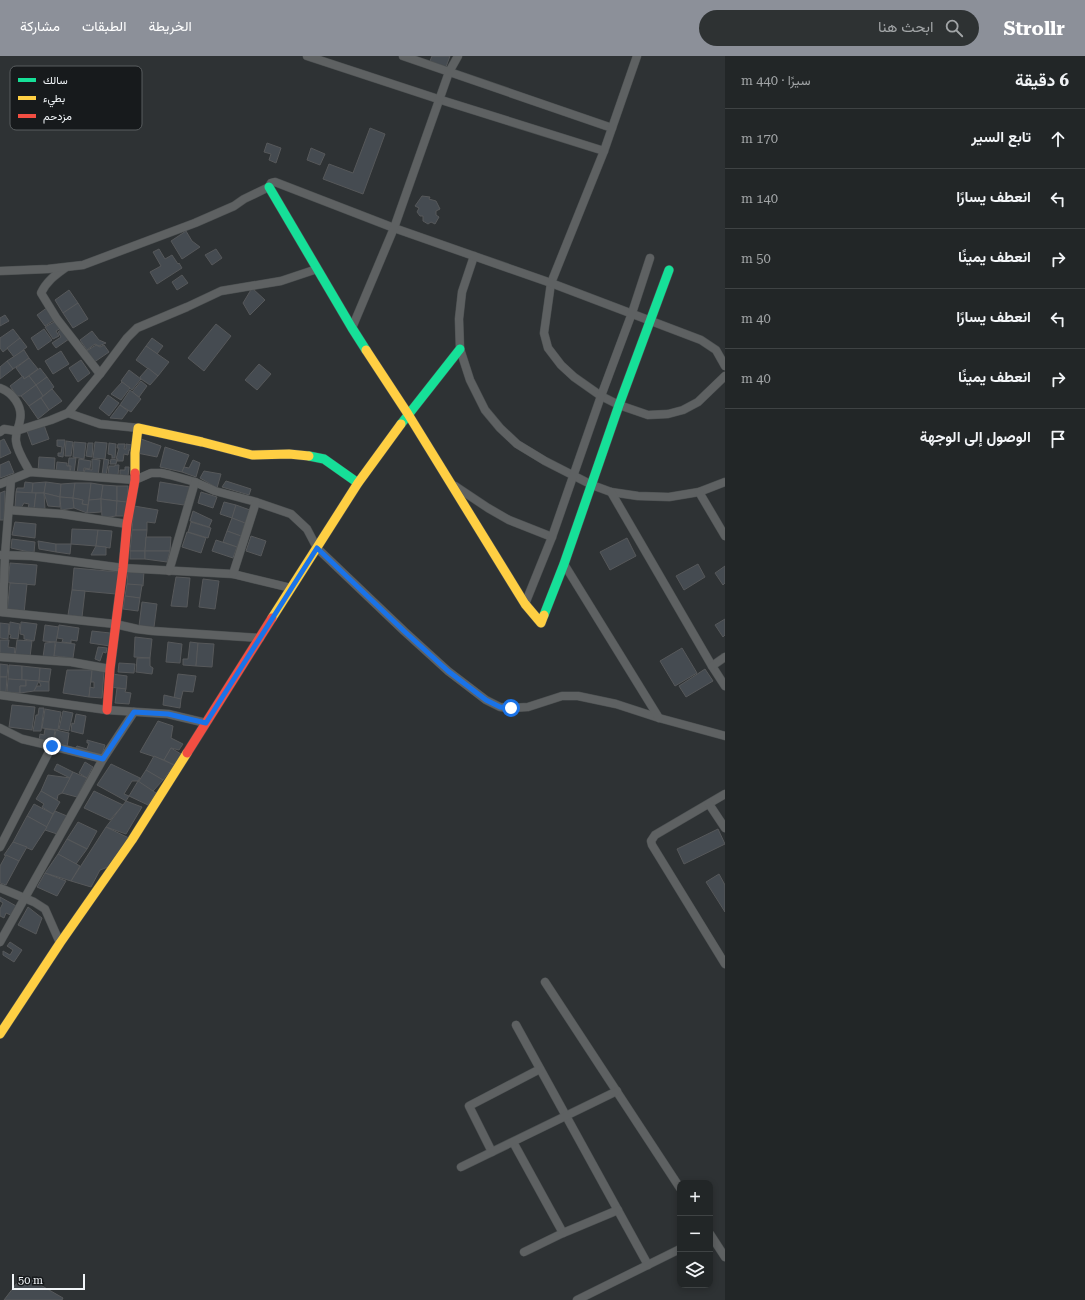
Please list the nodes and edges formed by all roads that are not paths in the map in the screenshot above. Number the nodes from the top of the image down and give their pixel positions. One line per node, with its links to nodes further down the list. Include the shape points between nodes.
1 (307, 56): 6 (street)
2 (403, 56): 5 (street)
3 (458, 56): 5 (street)
4 (637, 56): 7 (street)
5 (449, 72): 6 (street); 7 (street)
6 (438, 100): 8 (street); 10 (street)
7 (612, 128): 8 (street)
8 (604, 151): 17 (street)
9 (269, 187): 10 (street, via 275,182); 13 (street, via 194,223 83,265); 14 (street)
10 (394, 228): 11 (street); 20 (street)
11 (474, 256): 17 (street); 21 (street, via 462,292 459,319)
12 (650, 258): 18 (street)
13 (66, 268): 16 (street); 23 (street, via 52,277 41,293 57,319)
14 (317, 269): 20 (street); 23 (street, via 280,281 221,291 137,328)
15 (669, 270): 19 (street)
16 (0, 271)
17 (551, 283): 18 (street); 26 (street, via 544,332 548,348 574,377)
18 (632, 313): 19 (street); 26 (street)
19 (650, 321): 22 (street, via 709,344 716,350); 27 (street)
20 (352, 328): 29 (street)
21 (460, 350): 29 (street); 34 (street, via 470,380 485,410 500,428 517,444)
22 (725, 366)
23 (100, 374): 28 (street)
24 (725, 376): 27 (street, via 698,402 683,410 648,415)
25 (0, 388): 31 (street, via 18,404 21,419)
26 (601, 396): 27 (street); 34 (street)
27 (619, 405): 42 (street)
28 (68, 413): 30 (street, via 100,424); 31 (street)
29 (408, 414): 39 (street); 41 (street)
30 (138, 428): 36 (street); 39 (street, via 252,455 290,454 324,459)
31 (16, 431): 32 (street); 33 (street, via 16,443)
32 (0, 432)
33 (30, 472): 35 (street); 36 (street)
34 (574, 475): 42 (street); 49 (street)
35 (11, 480): 40 (street); 46 (street)
36 (135, 480): 37 (street, via 151,473 161,473); 47 (street)
37 (195, 482): 45 (street); 54 (street)
38 (725, 482): 44 (street)
39 (358, 483): 50 (street)
40 (0, 484)
41 (452, 484): 49 (street, via 510,520); 57 (street)
42 (592, 486): 43 (street); 52 (street)
43 (611, 492): 44 (street, via 669,497); 63 (street)
44 (699, 492): 48 (street)
45 (256, 502): 50 (street, via 291,514 307,529); 55 (street)
46 (9, 510): 47 (street, via 62,514); 51 (street)
47 (127, 524): 53 (street)
48 (725, 536)
49 (552, 537): 57 (street)
50 (317, 548): 56 (street); 69 (street, via 448,671 486,700 500,707 528,707 562,696 578,696 616,704)
51 (3, 555): 53 (street, via 32,556); 58 (street)
52 (564, 564): 57 (street, via 542,622 539,622); 69 (street)
53 (123, 568): 54 (street); 59 (street)
54 (169, 570): 55 (street)
55 (233, 574): 56 (street)
56 (291, 588): 60 (street)
57 (526, 604)
58 (2, 612): 59 (street)
59 (115, 624): 60 (street, via 153,631); 64 (street)
60 (260, 638): 70 (street)
61 (0, 657): 64 (street, via 71,662)
62 (725, 657): 63 (street)
63 (712, 666): 65 (street)
64 (110, 669): 67 (street)
65 (725, 686)
66 (0, 695): 67 (street)
67 (107, 710): 68 (street)
68 (134, 712): 70 (street, via 168,714); 74 (street)
69 (659, 718): 72 (street)
70 (206, 723): 82 (street, via 132,840)
71 (0, 728): 73 (street, via 22,739)
72 (725, 736)
73 (52, 746): 74 (street); 78 (street)
74 (103, 759): 80 (street)
75 (725, 794): 76 (street)
76 (709, 804): 77 (street); 83 (street, via 654,836 651,841)
77 (725, 828)
78 (0, 847)
79 (0, 888): 80 (street)
80 (24, 898): 81 (street); 82 (street, via 45,909)
81 (0, 942)
82 (60, 942): 86 (street)
83 (725, 964)
84 (545, 982): 88 (street)
85 (516, 1025): 87 (street)
86 (0, 1034)
87 (540, 1069): 89 (street); 91 (street, via 469,1106)
88 (617, 1091): 89 (street); 93 (street)
89 (567, 1116): 90 (street); 94 (street)
90 (513, 1142): 91 (street); 95 (street)
91 (492, 1152): 92 (street)
92 (461, 1167)
93 (677, 1183)
94 (618, 1210): 95 (street); 100 (street)
95 (562, 1233): 98 (street)
96 (713, 1239): 99 (street)
97 (677, 1250): 100 (street)
98 (524, 1252)
99 (725, 1257)
100 (648, 1265): 101 (street)
101 (582, 1299)

